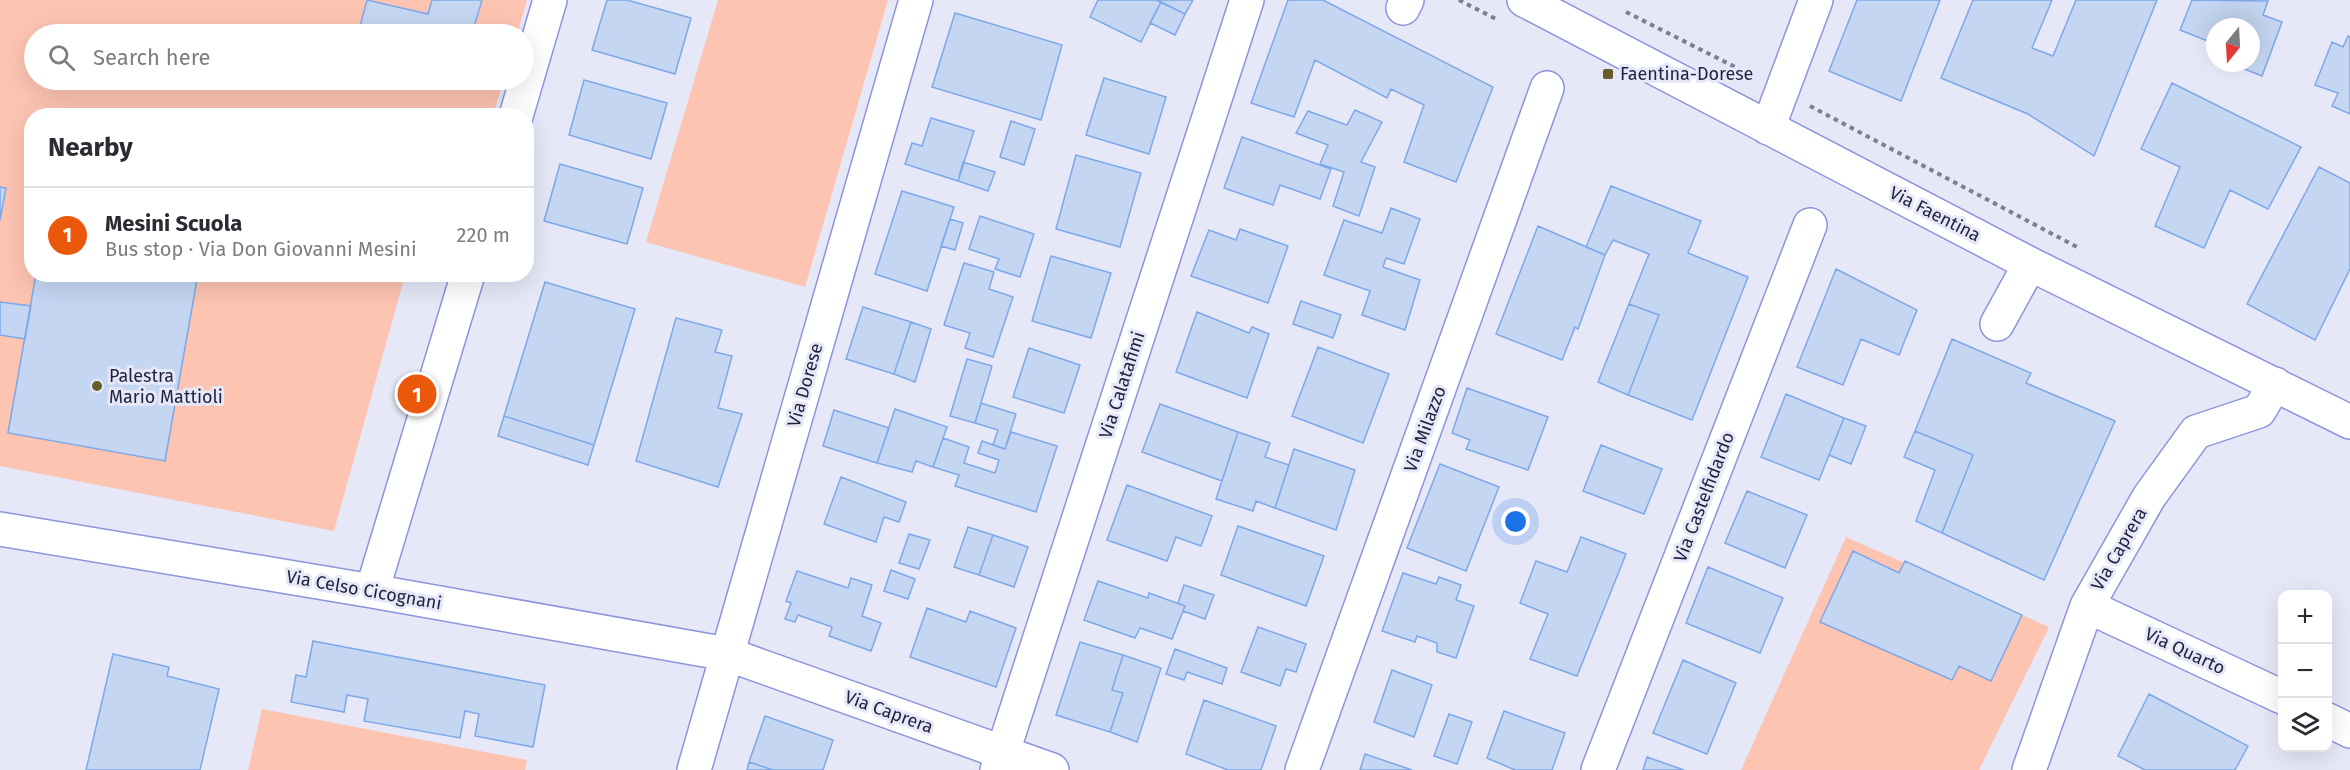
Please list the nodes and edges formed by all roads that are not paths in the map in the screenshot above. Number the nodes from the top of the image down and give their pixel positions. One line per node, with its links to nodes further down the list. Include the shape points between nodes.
1 (550, 0): 6 (street)
2 (916, 0): 20 (street, Via Dorese)
3 (1247, 0): 25 (street, Via Calatafimi)
4 (1524, 0): 10 (street, Via Faentina)
5 (1816, 0): 10 (street)
6 (534, 55)
7 (1547, 88): 27 (street, Via Milazzo)
8 (524, 90): 9 (street)
9 (518, 108)
10 (1768, 128): 12 (street, Via Faentina)
11 (1810, 225): 28 (street, Via Castelfidardo)
12 (2030, 264): 14 (street); 15 (street, Via Faentina)
13 (466, 282): 18 (street)
14 (1997, 324)
15 (2275, 384): 16 (street, Via Faentina); 19 (street, Via Caprera, via 2259,411 2196,432 2149,496)
16 (2350, 422)
17 (0, 529): 18 (street, Via Celso Cicognani)
18 (372, 591): 20 (street, Via Celso Cicognani)
19 (2087, 606): 21 (street, Via Quarto); 29 (street, Via Caprera)
20 (727, 654): 24 (street, Via Dorese); 25 (street, Via Caprera)
21 (2278, 695)
22 (2332, 722): 23 (street)
23 (2350, 731)
24 (691, 750)
25 (1000, 761): 26 (street, Via Caprera)
26 (1052, 770)
27 (1302, 770)
28 (1598, 770)
29 (2029, 770)

